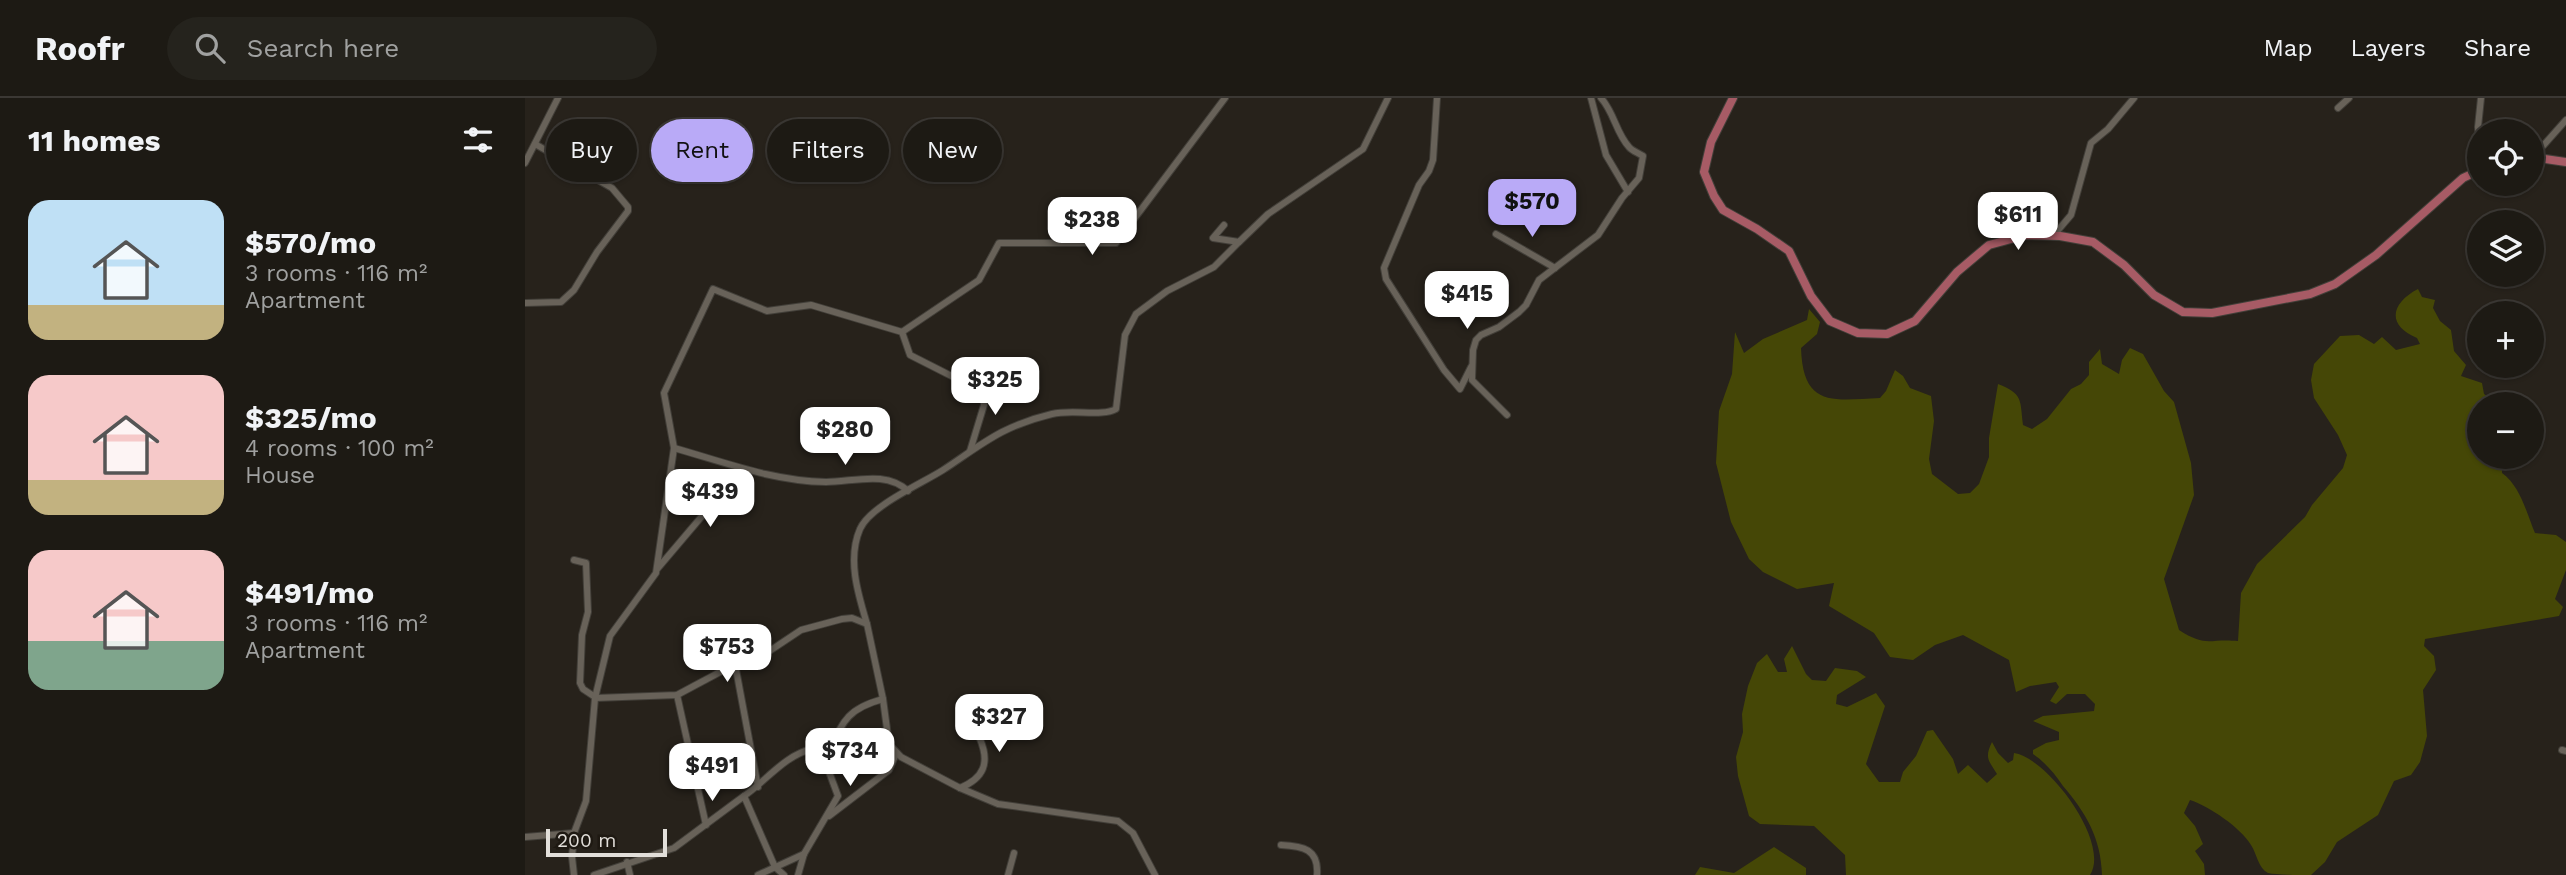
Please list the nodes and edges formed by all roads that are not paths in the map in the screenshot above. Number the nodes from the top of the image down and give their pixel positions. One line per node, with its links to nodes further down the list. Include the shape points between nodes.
1 (558, 98): 14 (street)
2 (1225, 98): 27 (street, via 1116,243 999,243 979,280)
3 (1388, 98): 24 (street, via 1363,149 1268,214)
4 (1437, 98): 28 (street, via 1433,160 1384,268 1386,279 1460,389)
5 (1591, 98): 20 (street, via 1604,149)
6 (1601, 98): 20 (street, via 1628,146 1643,156 1641,175)
7 (1733, 98): 23 (main road, via 1711,142 1704,172 1714,196 1723,210 1790,251 1811,296 1830,321 1858,333 1887,334 1915,321 1957,272 1989,245 2026,235)
8 (2134, 98): 23 (street, via 2091,143 2071,215)
9 (2349, 98): 11 (street)
10 (2481, 98): 12 (street)
11 (2338, 108)
12 (2479, 119)
13 (2566, 120): 15 (street)
14 (535, 144): 18 (street); 26 (street, via 612,188 628,211 561,302)
15 (2544, 145)
16 (2544, 159): 17 (main road)
17 (2566, 162)
18 (525, 163)
19 (2467, 176): 23 (main road, via 2335,284 2310,294 2212,313 2183,312 2154,295 2093,242)
20 (1625, 195): 25 (street, via 1598,235)
21 (1224, 225): 24 (street, via 1213,238)
22 (1496, 234): 25 (street)
23 (2053, 236)
24 (1239, 242): 31 (street, via 1214,267 1167,291 1136,314 1125,335 1116,409 1053,414 1005,431)
25 (1555, 268): 28 (street, via 1539,280 1519,312 1481,335 1474,345)
26 (525, 303)
27 (902, 332): 30 (street, via 811,305 767,311 713,289 664,393); 31 (street, via 910,355 983,392 984,405)
28 (1472, 365): 29 (street, via 1476,386)
29 (1507, 415)
30 (674, 448): 32 (street); 35 (street)
31 (970, 451): 33 (street)
32 (742, 469): 33 (street, via 823,482 879,478); 35 (street)
33 (908, 491): 36 (street, via 879,509 859,534 856,582)
34 (574, 561): 39 (street, via 586,563 589,598 580,683)
35 (656, 573): 39 (street, via 610,636)
36 (867, 624): 37 (street, via 842,618 801,630 762,656); 40 (street)
37 (735, 664): 38 (street); 44 (street)
38 (677, 695): 39 (street); 48 (street)
39 (595, 698): 49 (street, via 586,802)
40 (883, 699): 42 (street, via 889,744); 43 (street, via 848,714)
41 (991, 699): 45 (street, via 972,719 985,768)
42 (897, 754): 45 (street); 47 (street, via 888,770)
43 (825, 761): 44 (street, via 817,751 808,750 782,764); 47 (street, via 838,796)
44 (758, 787): 46 (street)
45 (960, 788): 63 (street, via 998,804 1118,821 1133,833)
46 (744, 796): 48 (street); 55 (street)
47 (827, 817): 53 (street)
48 (706, 825): 54 (street, via 674,848)
49 (574, 833): 50 (street); 56 (street)
50 (525, 837)
51 (1281, 845): 64 (street, via 1302,846 1313,854)
52 (1014, 853): 62 (street)
53 (804, 855): 55 (street); 61 (street)
54 (627, 862): 57 (street); 58 (street)
55 (775, 867): 59 (street); 60 (street)
56 (574, 875)
57 (594, 875)
58 (630, 875)
59 (758, 875)
60 (784, 875)
61 (798, 875)
62 (1008, 875)
63 (1155, 875)
64 (1317, 875)

